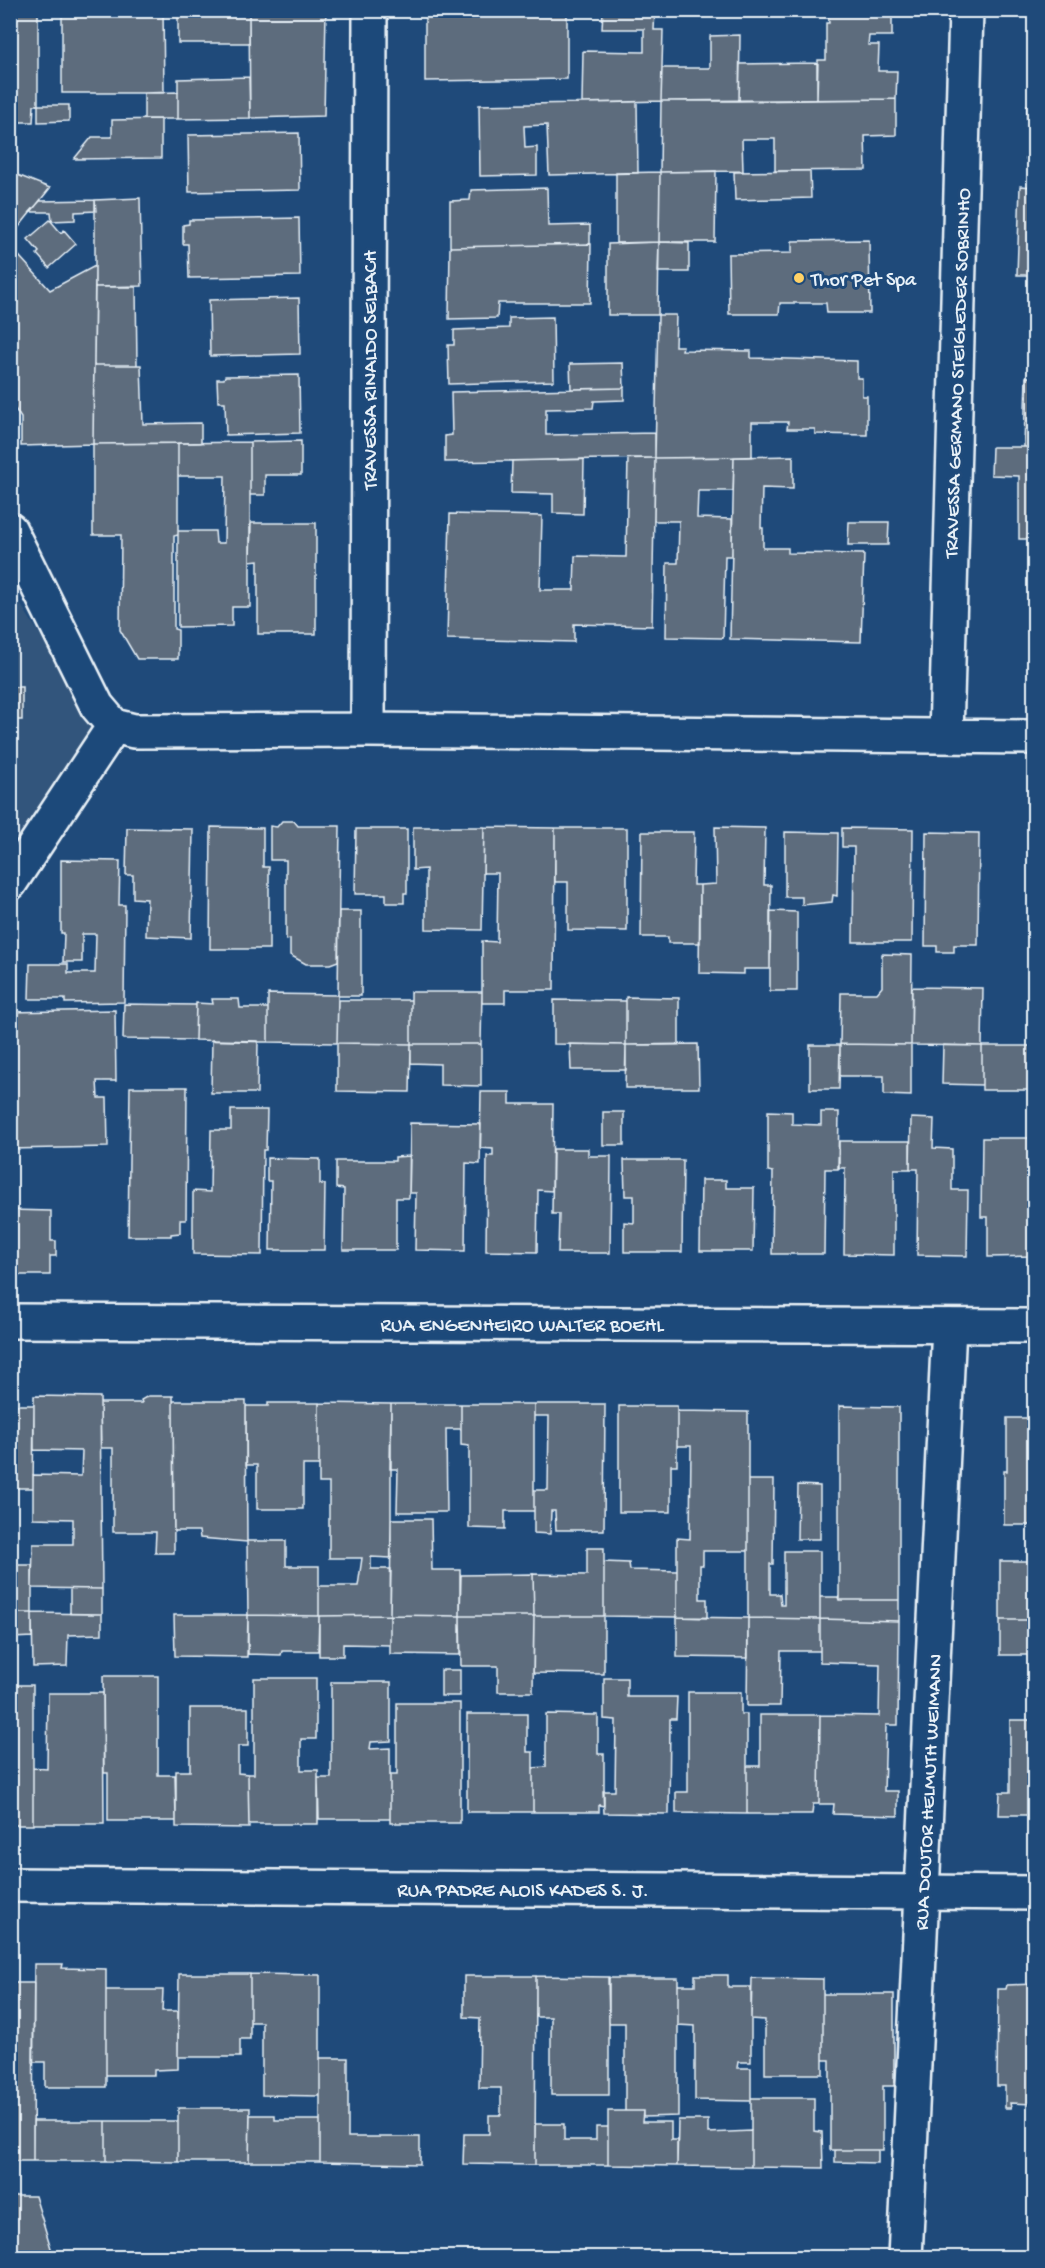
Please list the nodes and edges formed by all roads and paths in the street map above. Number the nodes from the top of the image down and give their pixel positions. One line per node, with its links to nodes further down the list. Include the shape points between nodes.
1 (370, 10): 5 (street, TRAVESSA RINALDO SELBACH)
2 (966, 10): 6 (street, TRAVESSA GERMANO STEIGLEDER SOBRINHO)
3 (10, 530): 4 (street, via 97,706)
4 (114, 726): 5 (street, via 134,731); 8 (street)
5 (368, 730): 6 (street)
6 (946, 736): 7 (street)
7 (1035, 737)
8 (10, 883)
9 (10, 1321): 10 (street, RUA ENGENHEIRO WALTER BOEHL)
10 (949, 1326): 11 (street, RUA ENGENHEIRO WALTER BOEHL); 13 (street, RUA DOUTOR HELMUTH WEIMANN)
11 (1035, 1326)
12 (10, 1885): 13 (street, RUA PADRE ALOIS KADES S. J.)
13 (922, 1892): 14 (street, RUA PADRE ALOIS KADES S. J.); 15 (street, RUA DOUTOR HELMUTH WEIMANN)
14 (1035, 1893)
15 (905, 2258)

